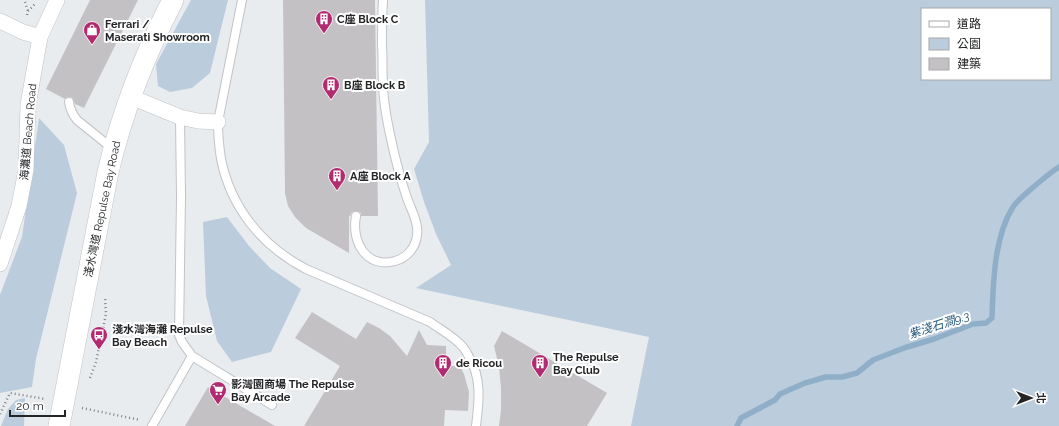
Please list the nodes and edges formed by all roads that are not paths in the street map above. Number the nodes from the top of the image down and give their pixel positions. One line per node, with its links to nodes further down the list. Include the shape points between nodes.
1 (57, 0): 6 (street, 海灘道 Beach Road)
2 (173, 0): 7 (main road, 淺水灣道 Repulse Bay Road)
3 (242, 0): 10 (lane)
4 (383, 0): 12 (lane, via 383,83 386,111 397,165 418,226 415,244 411,251 397,261 388,263 370,259 359,244)
5 (0, 21): 6 (street)
6 (40, 37): 13 (street, 海灘道 Beach Road, via 28,105 26,170 19,206)
7 (131, 97): 9 (street); 11 (main road, 淺水灣道 Repulse Bay Road)
8 (69, 102): 11 (lane, via 72,114 77,120)
9 (180, 117): 10 (street); 14 (lane, via 179,334)
10 (218, 122): 18 (lane, via 221,158 232,192 251,224 272,247 306,269 430,322 464,347 473,363 478,381 479,404)
11 (113, 149): 17 (main road, 淺水灣道 Repulse Bay Road)
12 (356, 216)
13 (0, 264)
14 (192, 356): 15 (lane); 16 (lane)
15 (272, 405)
16 (154, 424)
17 (59, 426)
18 (476, 426)

